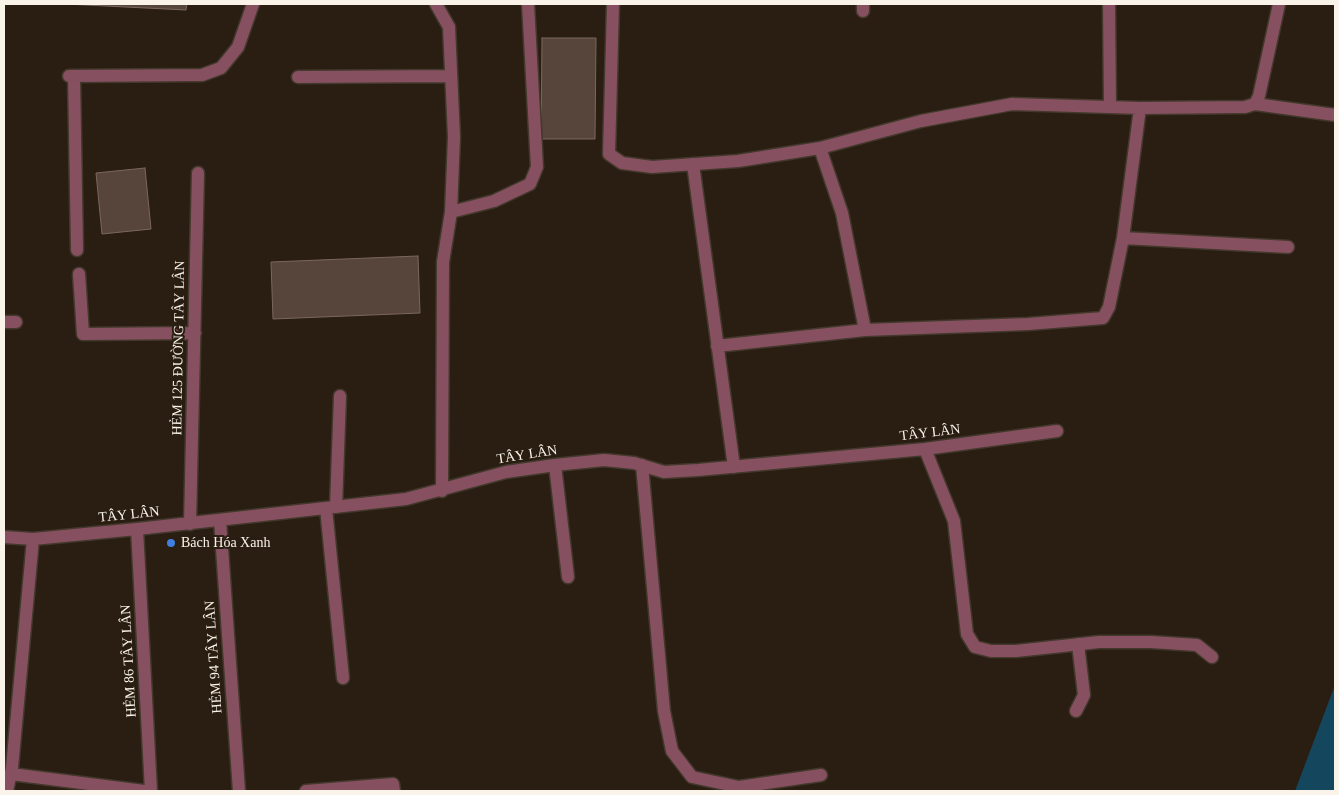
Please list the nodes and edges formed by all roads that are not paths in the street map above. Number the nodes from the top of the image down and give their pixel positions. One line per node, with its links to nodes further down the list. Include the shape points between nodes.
1 (252, 4): 19 (street, via 238,48 221,68 202,75 72,76)
2 (436, 4): 7 (street, via 449,27)
3 (528, 4): 16 (street, via 537,167 530,184 494,201)
4 (613, 4): 14 (street, via 609,154 622,163)
5 (1109, 4): 10 (street)
6 (1279, 4): 9 (street)
7 (450, 76): 8 (street); 16 (street, via 454,138)
8 (298, 77)
9 (1255, 104): 11 (street, via 1245,107); 12 (street)
10 (1110, 107): 11 (street); 13 (street, via 1012,104 921,121)
11 (1140, 108): 17 (street)
12 (1335, 115)
13 (820, 148): 14 (street); 21 (street, via 842,213)
14 (693, 164): 23 (street)
15 (198, 173): 22 (street, HẺM 125 ĐƯỜNG TÂY LÂN)
16 (451, 212): 30 (street, via 443,262)
17 (1123, 238): 18 (street); 21 (street, via 1109,307 1103,318)
18 (1288, 247)
19 (78, 250)
20 (79, 274): 22 (street, via 83,334)
21 (865, 330): 23 (street)
22 (195, 333): 33 (street, HẺM 125 ĐƯỜNG TÂY LÂN)
23 (718, 346): 29 (street)
24 (340, 396): 31 (street)
25 (1057, 431): 26 (street, TÂY LÂN)
26 (925, 449): 29 (street, TÂY LÂN); 38 (street, via 954,521 967,634 975,647 1016,651)
27 (555, 465): 28 (street, TÂY LÂN, via 604,460); 30 (street, TÂY LÂN, via 506,472); 37 (street)
28 (642, 465): 29 (street, TÂY LÂN, via 664,472); 43 (street, via 664,711 672,751 692,777 739,786)
29 (734, 467)
30 (442, 490): 31 (street, TÂY LÂN, via 406,499)
31 (331, 507): 32 (street, TÂY LÂN); 40 (street)
32 (220, 520): 33 (street, TÂY LÂN); 47 (street, HẺM 94 TÂY LÂN)
33 (190, 524): 34 (street, TÂY LÂN)
34 (137, 529): 36 (street, TÂY LÂN); 46 (street, HẺM 86 TÂY LÂN)
35 (4, 537): 36 (street, TÂY LÂN)
36 (33, 538): 42 (street)
37 (568, 577)
38 (1078, 644): 39 (street, via 1151,642 1197,645); 41 (street, via 1084,694)
39 (1212, 657)
40 (343, 678)
41 (1076, 711)
42 (11, 774): 44 (street); 45 (street)
43 (821, 775)
44 (7, 791)
45 (144, 791)
46 (152, 791)
47 (239, 791)
48 (306, 791): 49 (street, via 393,784)
49 (394, 791)

